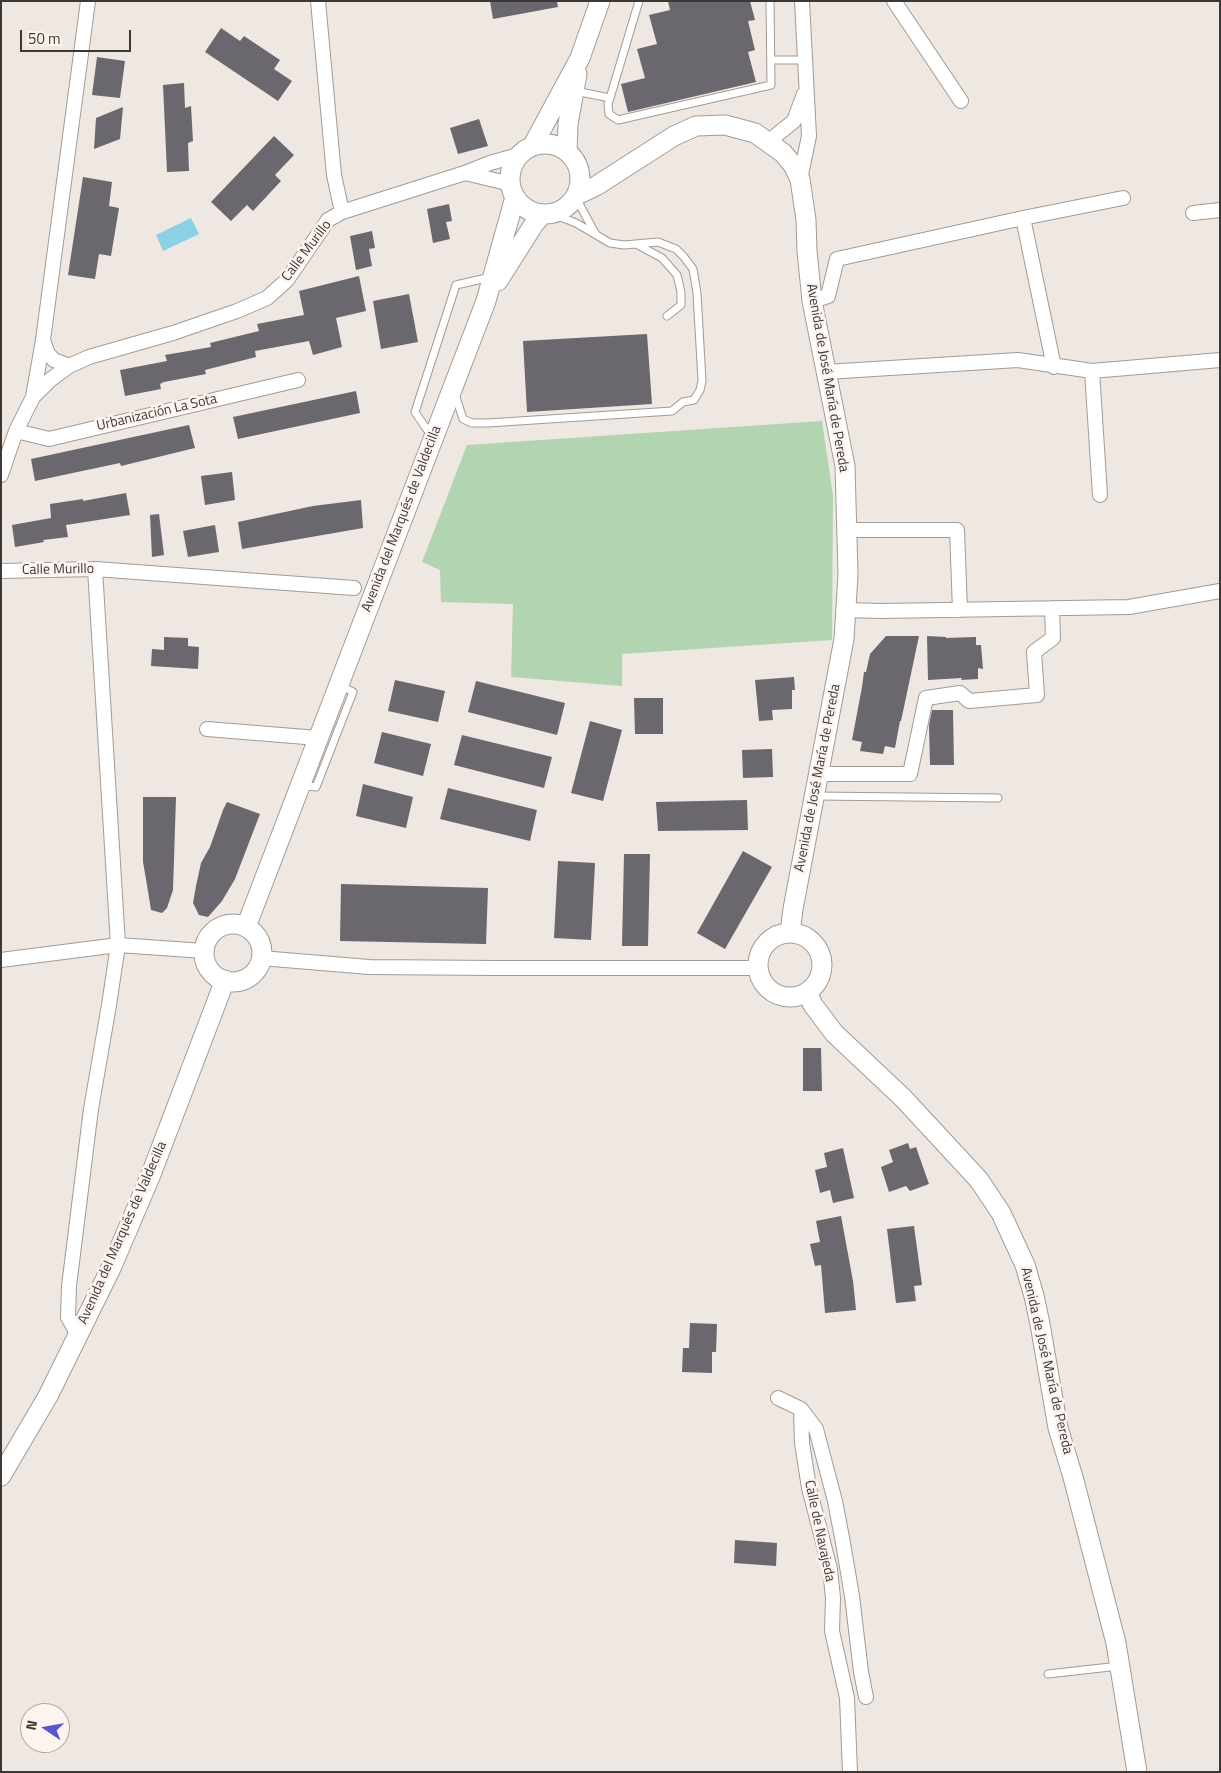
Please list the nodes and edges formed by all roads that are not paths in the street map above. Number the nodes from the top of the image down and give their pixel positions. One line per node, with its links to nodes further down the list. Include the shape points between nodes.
1 (88, 1): 38 (street, Calle Murillo)
2 (318, 1): 28 (street, via 334,175)
3 (600, 1): 8 (street)
4 (639, 1): 13 (lane)
5 (770, 1): 9 (lane)
6 (802, 1): 10 (street)
7 (894, 1): 14 (street)
8 (580, 58): 12 (street); 16 (street)
9 (771, 60): 10 (lane); 13 (lane, via 771,85 618,120 609,114)
10 (805, 60): 11 (street)
11 (806, 88): 15 (street, via 794,121); 17 (street, via 809,136)
12 (575, 91): 13 (lane); 18 (street, via 568,124)
13 (610, 98)
14 (961, 101)
15 (768, 142): 19 (street, Avenida de José María de Pereda); 21 (street, Avenida de José María de Pereda, via 755,133 725,125 696,126)
16 (526, 150): 18 (street, via 551,145); 22 (street, Calle Murillo); 24 (street, via 511,168)
17 (806, 151): 19 (street); 23 (street)
18 (567, 152): 20 (street)
19 (787, 159): 23 (street, Avenida de José María de Pereda)
20 (579, 166): 21 (street); 25 (street)
21 (622, 169): 25 (street, Avenida de José María de Pereda)
22 (465, 173): 24 (street); 28 (street, Calle Murillo)
23 (800, 179): 36 (street, Avenida de José María de Pereda)
24 (513, 190): 30 (street, via 521,205 530,211); 34 (street, Avenida del Marqués de Valdecilla)
25 (577, 196): 30 (street, via 566,208); 32 (lane)
26 (1123, 198): 31 (street)
27 (1220, 210): 29 (street)
28 (342, 212): 40 (street, Calle Murillo, via 328,220 287,280 267,298 228,314)
29 (1193, 213)
30 (548, 214): 32 (lane); 35 (street, Avenida del Marqués de Valdecilla, via 534,224)
31 (1023, 218): 36 (street, via 837,259 828,296); 41 (street)
32 (595, 233): 33 (lane, via 610,244)
33 (635, 244): 37 (lane, via 662,258 677,275 681,304); 45 (lane, via 667,244 676,249 693,269 702,381 694,400 683,402 672,410 472,423 463,419)
34 (493, 276): 35 (street, Avenida del Marqués de Valdecilla); 48 (lane, via 456,285 415,412)
35 (486, 301): 45 (street, Avenida del Marqués de Valdecilla)
36 (812, 302): 43 (street, Avenida de José María de Pereda)
37 (667, 316)
38 (43, 340): 40 (street, via 48,354); 46 (street, Calle Murillo)
39 (1220, 360): 42 (street)
40 (68, 366): 46 (street, Calle Murillo)
41 (1054, 367): 42 (street); 43 (street, via 1018,360)
42 (1092, 371): 50 (street)
43 (826, 372): 51 (street, Avenida de José María de Pereda, via 845,466)
44 (298, 380): 47 (street, Urbanización La Sota, via 49,439)
45 (452, 386): 48 (street, Avenida del Marqués de Valdecilla)
46 (33, 398): 47 (street, Calle Murillo)
47 (16, 431): 49 (street, Calle Murillo)
48 (433, 439): 59 (street, Avenida del Marqués de Valdecilla)
49 (1, 475)
50 (1100, 495)
51 (848, 530): 57 (street, Avenida de José María de Pereda); 58 (street, via 957,530)
52 (95, 569): 53 (street, Calle Murillo); 54 (street, Calle Murillo); 68 (street)
53 (1, 571)
54 (354, 588)
55 (1220, 591): 56 (street, via 1129,607)
56 (1052, 608): 58 (street); 62 (street, via 1053,638 1034,652 1037,695 969,701 960,693 926,698 910,774)
57 (846, 610): 58 (street); 62 (street, Avenida de José María de Pereda, via 837,680)
58 (960, 610)
59 (339, 684): 61 (street, Avenida del Marqués de Valdecilla); 63 (lane, via 353,692 316,787)
60 (207, 729): 61 (street)
61 (318, 738): 63 (street, Avenida del Marqués de Valdecilla)
62 (818, 774): 64 (street, Avenida de José María de Pereda)
63 (300, 785): 66 (street, Avenida del Marqués de Valdecilla)
64 (813, 796): 65 (lane); 67 (street, Avenida de José María de Pereda)
65 (998, 798)
66 (246, 927): 69 (street, via 227,924 218,928 206,942); 70 (street, via 258,939)
67 (790, 933): 72 (street, via 767,943 759,957); 74 (street, via 810,940 821,957 820,977)
68 (118, 944): 69 (street); 71 (street); 75 (street, via 91,1109 69,1286 68,1317)
69 (204, 951): 73 (street, via 210,969)
70 (262, 958): 72 (street, via 369,967); 73 (street, via 252,974 244,979)
71 (1, 960)
72 (758, 968): 74 (street, via 761,978 775,994 797,997)
73 (225, 980): 75 (street, Avenida del Marqués de Valdecilla, via 150,1176 112,1266)
74 (807, 992): 79 (street, Avenida de José María de Pereda, via 834,1033 903,1098 965,1164 1009,1228 1033,1290 1058,1428)
75 (78, 1335): 78 (street, Avenida del Marqués de Valdecilla, via 48,1396)
76 (778, 1398): 77 (street)
77 (801, 1409): 81 (street, via 816,1429 834,1501); 82 (street, Calle de Navajeda, via 809,1488 830,1569 832,1631 847,1698)
78 (1, 1476)
79 (1120, 1666): 80 (lane); 83 (street, Avenida de José María de Pereda)
80 (1048, 1674)
81 (866, 1697)
82 (850, 1772)
83 (1137, 1772)

